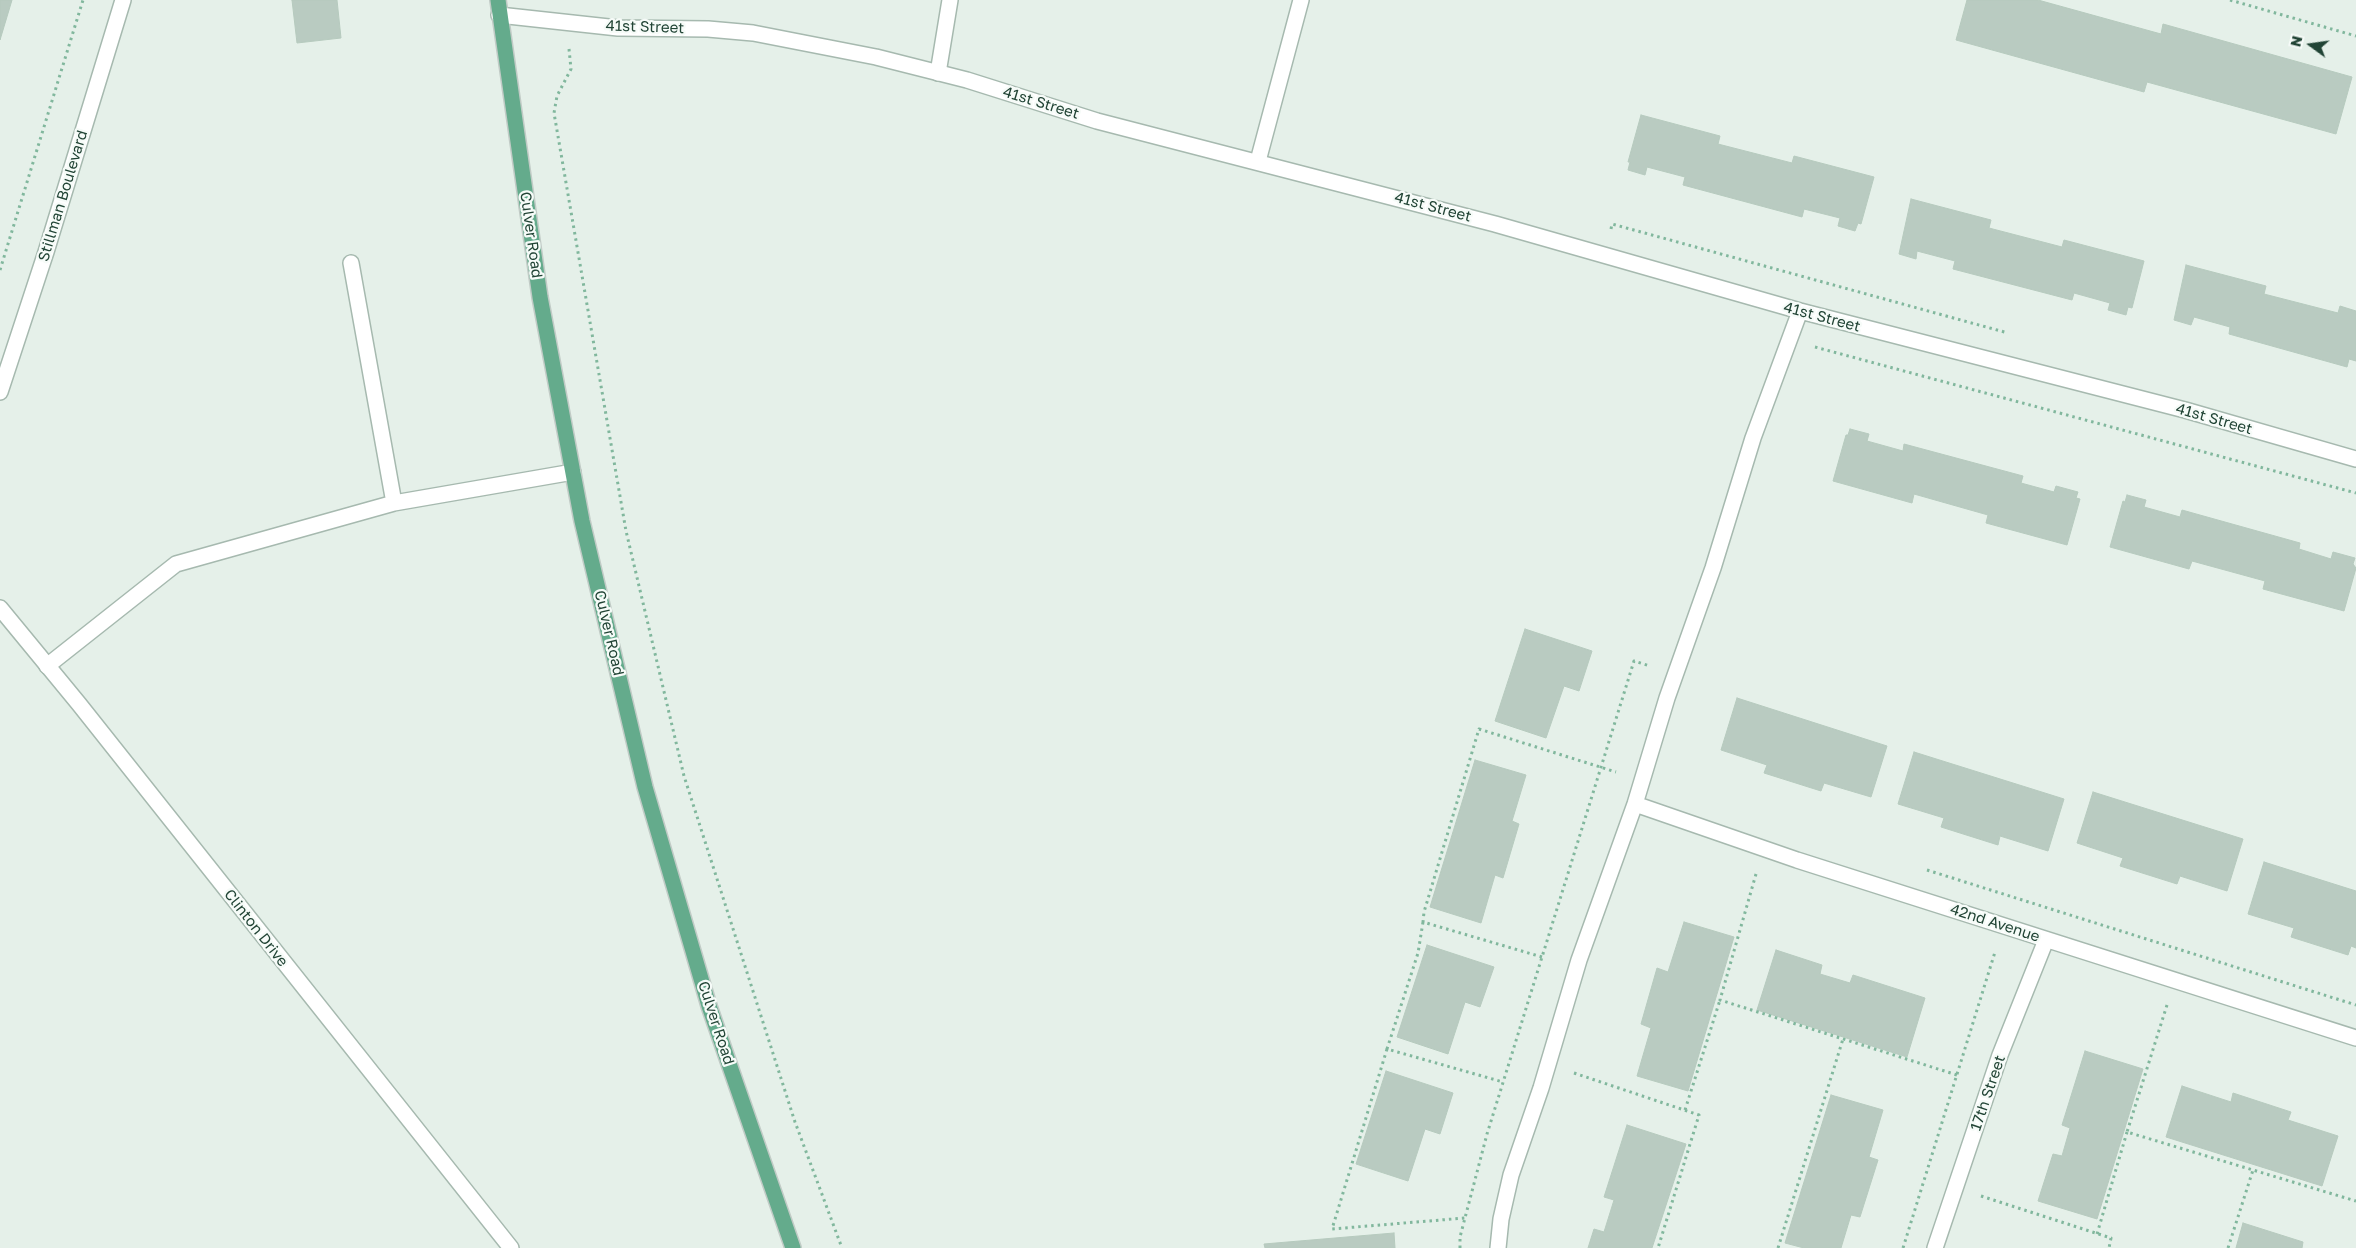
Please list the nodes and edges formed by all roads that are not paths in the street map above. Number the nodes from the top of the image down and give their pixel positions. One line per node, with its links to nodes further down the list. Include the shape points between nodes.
1 (123, 0): 9 (street, Stillman Boulevard)
2 (950, 0): 5 (street)
3 (1301, 0): 6 (street)
4 (498, 8): 5 (street, 41st Street, via 565,22 618,28 708,29 753,34 876,57); 11 (main road, Culver Road, via 540,297)
5 (938, 73): 6 (street, 41st Street, via 1097,121)
6 (1258, 162): 8 (street, 41st Street)
7 (351, 263): 12 (street)
8 (1800, 311): 10 (street, 41st Street, via 2185,410); 15 (street, via 1753,438)
9 (0, 392)
10 (2356, 459)
11 (573, 472): 12 (street); 19 (main road, Culver Road, via 645,787 709,1006)
12 (394, 503): 14 (street, via 176,564)
13 (0, 608): 14 (street, Clinton Drive)
14 (47, 666): 18 (street, Clinton Drive)
15 (1635, 804): 16 (street, 42nd Avenue); 20 (street, via 1579,960 1511,1175)
16 (2046, 940): 17 (street, 42nd Avenue); 21 (street, 17th Street, via 2000,1055)
17 (2356, 1038)
18 (511, 1248)
19 (793, 1248)
20 (1498, 1248)
21 (1935, 1248)

